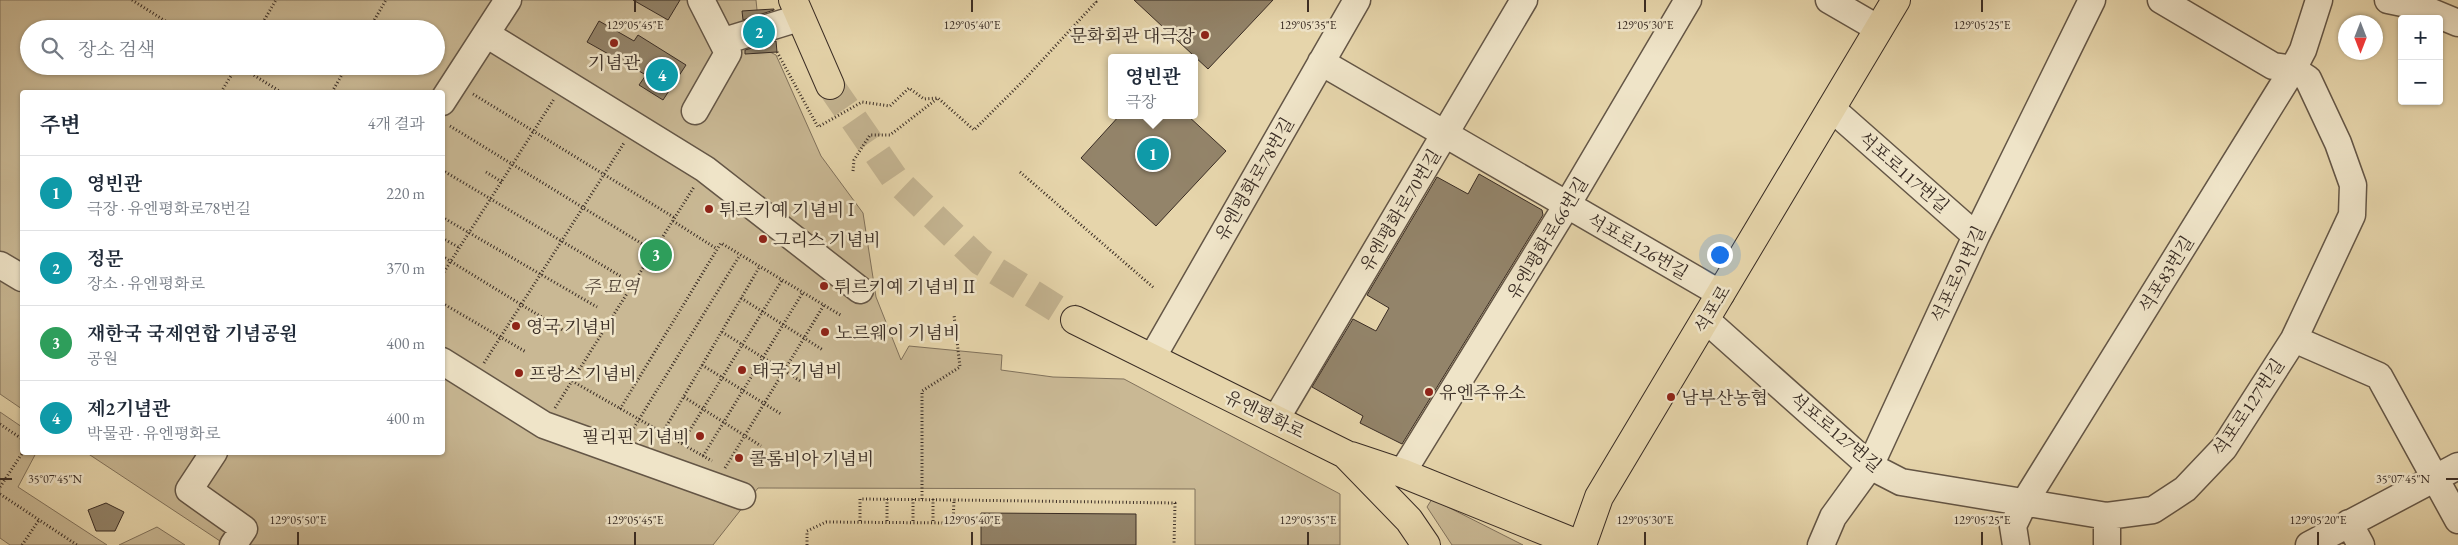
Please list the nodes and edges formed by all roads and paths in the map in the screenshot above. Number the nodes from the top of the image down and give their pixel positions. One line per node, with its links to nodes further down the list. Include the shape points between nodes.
1 (132, 0): 17 (path)
2 (276, 0): 18 (path)
3 (386, 0): 19 (path)
4 (508, 0): 22 (street)
5 (701, 0): 23 (street)
6 (1094, 0): 35 (path, via 1096,2 974,130)
7 (1357, 0): 25 (street, 유엔평화로78번길)
8 (1524, 0): 41 (street, 유엔평화로70번길)
9 (1688, 0): 52 (street, 유엔평화로66번길)
10 (1829, 0): 21 (street)
11 (1896, 0): 21 (main road, 석포로)
12 (2092, 0): 57 (street, 석포로91번길)
13 (2162, 0): 26 (street, via 2273,66)
14 (2319, 0): 26 (street, 석포83번길, via 2303,50)
15 (2388, 0): 20 (street, via 2417,6)
16 (796, 9): 23 (street); 30 (main road)
17 (164, 20)
18 (264, 20)
19 (374, 20)
20 (2458, 23)
21 (1879, 29): 37 (main road, 석포로)
22 (486, 34): 39 (street); 74 (street, via 705,169)
23 (724, 40): 38 (street, via 728,53)
24 (777, 52): 35 (path, via 818,127 862,102 890,106 909,88 924,99)
25 (1321, 62): 41 (street, 석포로126번길); 97 (street, 유엔평화로78번길)
26 (2293, 68): 92 (street, 석포로127번길, via 2308,80 2338,143 2353,184 2352,215); 138 (street, 석포83번길)
27 (232, 75): 31 (path)
28 (251, 75): 32 (path)
29 (342, 75): 33 (path)
30 (830, 85)
31 (222, 90)
32 (273, 90)
33 (333, 90)
34 (469, 92): 40 (path)
35 (938, 98): 44 (path, via 890,135 870,135 854,160)
36 (554, 99): 40 (path)
37 (1832, 108): 57 (street, 석포로117번길); 76 (main road, 석포로)
38 (695, 111)
39 (446, 114): 43 (path)
40 (533, 131): 43 (path); 48 (path)
41 (1445, 134): 52 (street, 석포로126번길); 112 (street, 유엔평화로70번길)
42 (624, 142): 48 (path)
43 (513, 165): 49 (path); 53 (path)
44 (853, 171)
45 (445, 172): 51 (path)
46 (486, 172): 49 (path)
47 (1020, 172): 73 (path)
48 (604, 175): 53 (path); 55 (path)
49 (502, 182): 51 (path)
50 (695, 186): 55 (path)
51 (491, 199): 56 (path); 59 (path)
52 (1568, 205): 76 (street, 석포로126번길); 129 (street, 유엔평화로66번길)
53 (583, 208): 59 (path); 60 (path)
54 (445, 219): 56 (path)
55 (674, 220): 62 (path); 103 (path)
56 (469, 234): 61 (path); 69 (path)
57 (1976, 236): 126 (street, 석포로91번길)
58 (445, 240): 61 (path)
59 (562, 241): 69 (path); 71 (path)
60 (644, 245)
61 (460, 248): 65 (path)
62 (717, 249): 63 (path, via 721,243); 108 (path)
63 (740, 255): 67 (path); 111 (path)
64 (445, 258): 65 (path)
65 (452, 261): 68 (path); 78 (path)
66 (0, 265): 70 (street)
67 (760, 266): 72 (path); 77 (path)
68 (445, 272)
69 (540, 274): 78 (path); 81 (path)
70 (20, 277)
71 (622, 277)
72 (782, 280): 75 (path); 82 (path)
73 (1154, 288)
74 (860, 290)
75 (804, 292): 80 (path); 87 (path)
76 (1721, 294): 85 (main road, 석포로)
77 (741, 298): 82 (path); 89 (path)
78 (521, 304): 88 (path); 90 (path)
79 (445, 305): 90 (path)
80 (824, 305): 84 (path); 91 (path)
81 (597, 307)
82 (762, 312): 87 (path); 93 (path)
83 (954, 315): 135 (path, via 960,367 922,391)
84 (842, 316)
85 (1705, 319): 126 (street, 석포로127번길); 153 (main road, 석포로, via 1599,497)
86 (1075, 320): 97 (main road, 유엔평화로)
87 (783, 325): 91 (path); 96 (path)
88 (566, 332)
89 (722, 332): 93 (path); 99 (path)
90 (500, 337): 95 (path); 100 (path)
91 (804, 338): 94 (path); 101 (path)
92 (2294, 339): 128 (street, via 2379,376); 139 (street, 석포로127번길, via 2224,448 2185,489 2153,510)
93 (742, 344): 96 (path); 102 (path)
94 (823, 350)
95 (526, 352)
96 (764, 358): 101 (path); 105 (path)
97 (1152, 358): 112 (main road, 유엔평화로)
98 (445, 363): 115 (street)
99 (702, 365): 102 (path); 106 (path)
100 (482, 367)
101 (784, 370): 104 (path); 107 (path)
102 (722, 378): 105 (path); 109 (path)
103 (572, 381): 108 (path); 115 (path)
104 (802, 382)
105 (743, 390): 107 (path); 113 (path)
106 (684, 397): 109 (path); 116 (path)
107 (764, 403): 110 (path); 117 (path)
108 (620, 409): 111 (path)
109 (703, 409): 113 (path); 119 (path)
110 (781, 414)
111 (638, 419): 116 (path); 121 (path)
112 (1276, 419): 122 (main road, 유엔평화로)
113 (724, 422): 117 (path); 125 (path)
114 (0, 424): 118 (path)
115 (544, 425): 121 (street)
116 (663, 432): 119 (path)
117 (744, 435): 120 (path); 127 (path)
118 (20, 438)
119 (682, 443): 125 (path)
120 (761, 446)
121 (620, 452): 130 (street)
122 (1345, 454): 129 (main road); 152 (main road, 유엔평화로, via 1410,520)
123 (21, 455): 131 (path)
124 (212, 455): 149 (street, via 189,490 244,529)
125 (703, 456): 127 (path)
126 (1870, 466): 138 (street, 석포로127번길, via 1901,482); 154 (street, 석포로91번길, via 1833,517)
127 (724, 468): 130 (path)
128 (2447, 472): 141 (street); 146 (street)
129 (1402, 473): 153 (main road)
130 (737, 484)
131 (0, 487)
132 (0, 494): 140 (path)
133 (887, 499): 134 (path); 142 (path, via 860,499); 143 (path)
134 (912, 499): 135 (path); 144 (path)
135 (922, 499): 136 (path)
136 (933, 499): 137 (path); 145 (path)
137 (954, 500): 145 (path, via 953,523); 151 (path, via 1175,503)
138 (2024, 503): 139 (street, 석포로127번길); 155 (street, 석포83번길, via 2012,526)
139 (2107, 516): 156 (street)
140 (39, 520): 147 (path); 148 (path)
141 (2458, 520)
142 (860, 522): 143 (path); 150 (path, via 826,522 807,532)
143 (887, 522): 144 (path)
144 (913, 522): 145 (path)
145 (933, 522)
146 (2356, 534): 157 (street)
147 (22, 545)
148 (77, 545)
149 (233, 545)
150 (807, 545)
151 (1174, 545)
152 (1426, 545)
153 (1581, 545)
154 (1821, 545)
155 (2016, 545)
156 (2107, 545)
157 (2308, 545)

